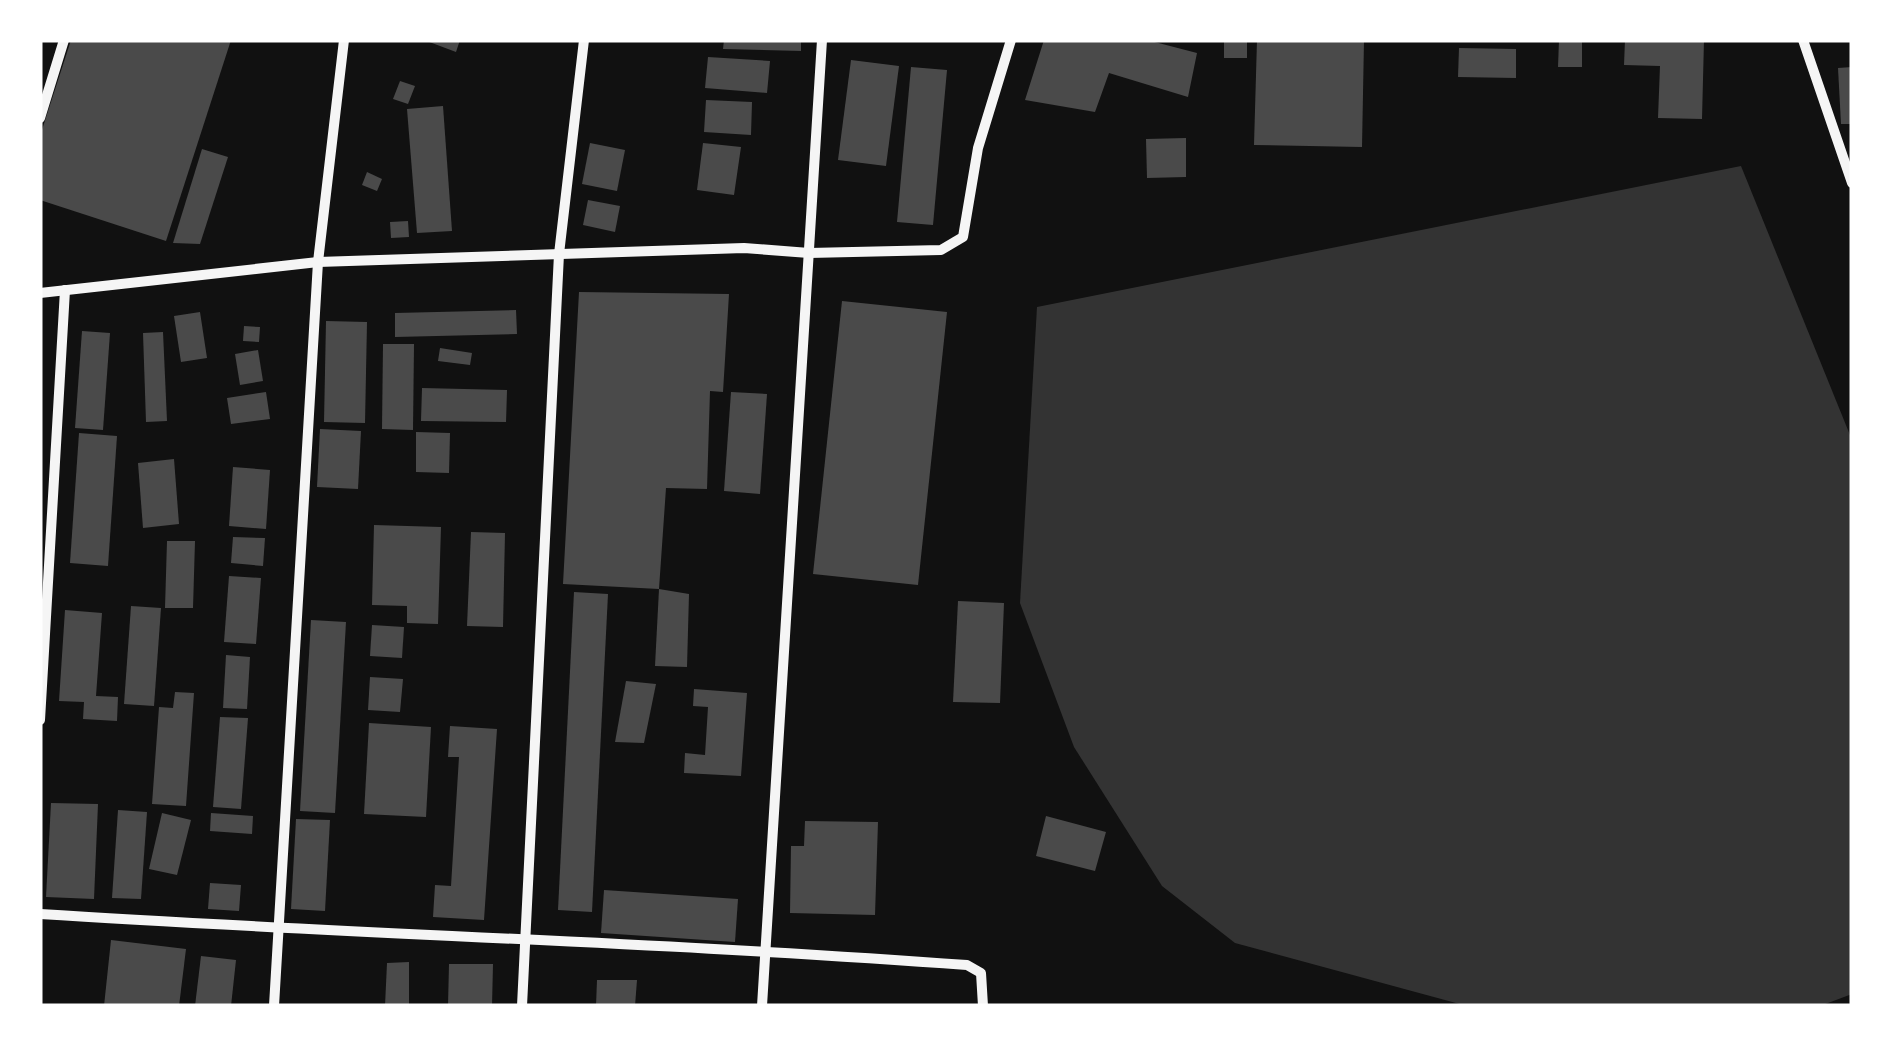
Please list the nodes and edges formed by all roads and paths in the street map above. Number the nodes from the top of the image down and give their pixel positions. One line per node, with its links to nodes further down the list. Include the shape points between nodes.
1 (64, 40): 7 (street)
2 (344, 40): 11 (street)
3 (584, 40): 10 (street)
4 (822, 40): 9 (street)
5 (1011, 40): 9 (street, via 978,148 963,238 941,250)
6 (1802, 40): 8 (street)
7 (40, 118)
8 (1852, 183)
9 (809, 253): 10 (street, via 744,248); 19 (street)
10 (559, 254): 11 (street); 18 (street)
11 (318, 262): 12 (street); 17 (street)
12 (64, 290): 13 (street); 14 (street)
13 (40, 293)
14 (41, 676): 15 (street)
15 (40, 720)
16 (40, 914): 17 (street)
17 (278, 930): 18 (street); 20 (street)
18 (526, 938): 19 (street); 21 (street)
19 (765, 950): 22 (street); 23 (street, via 968,965 981,973)
20 (274, 1006)
21 (522, 1006)
22 (762, 1006)
23 (983, 1006)

